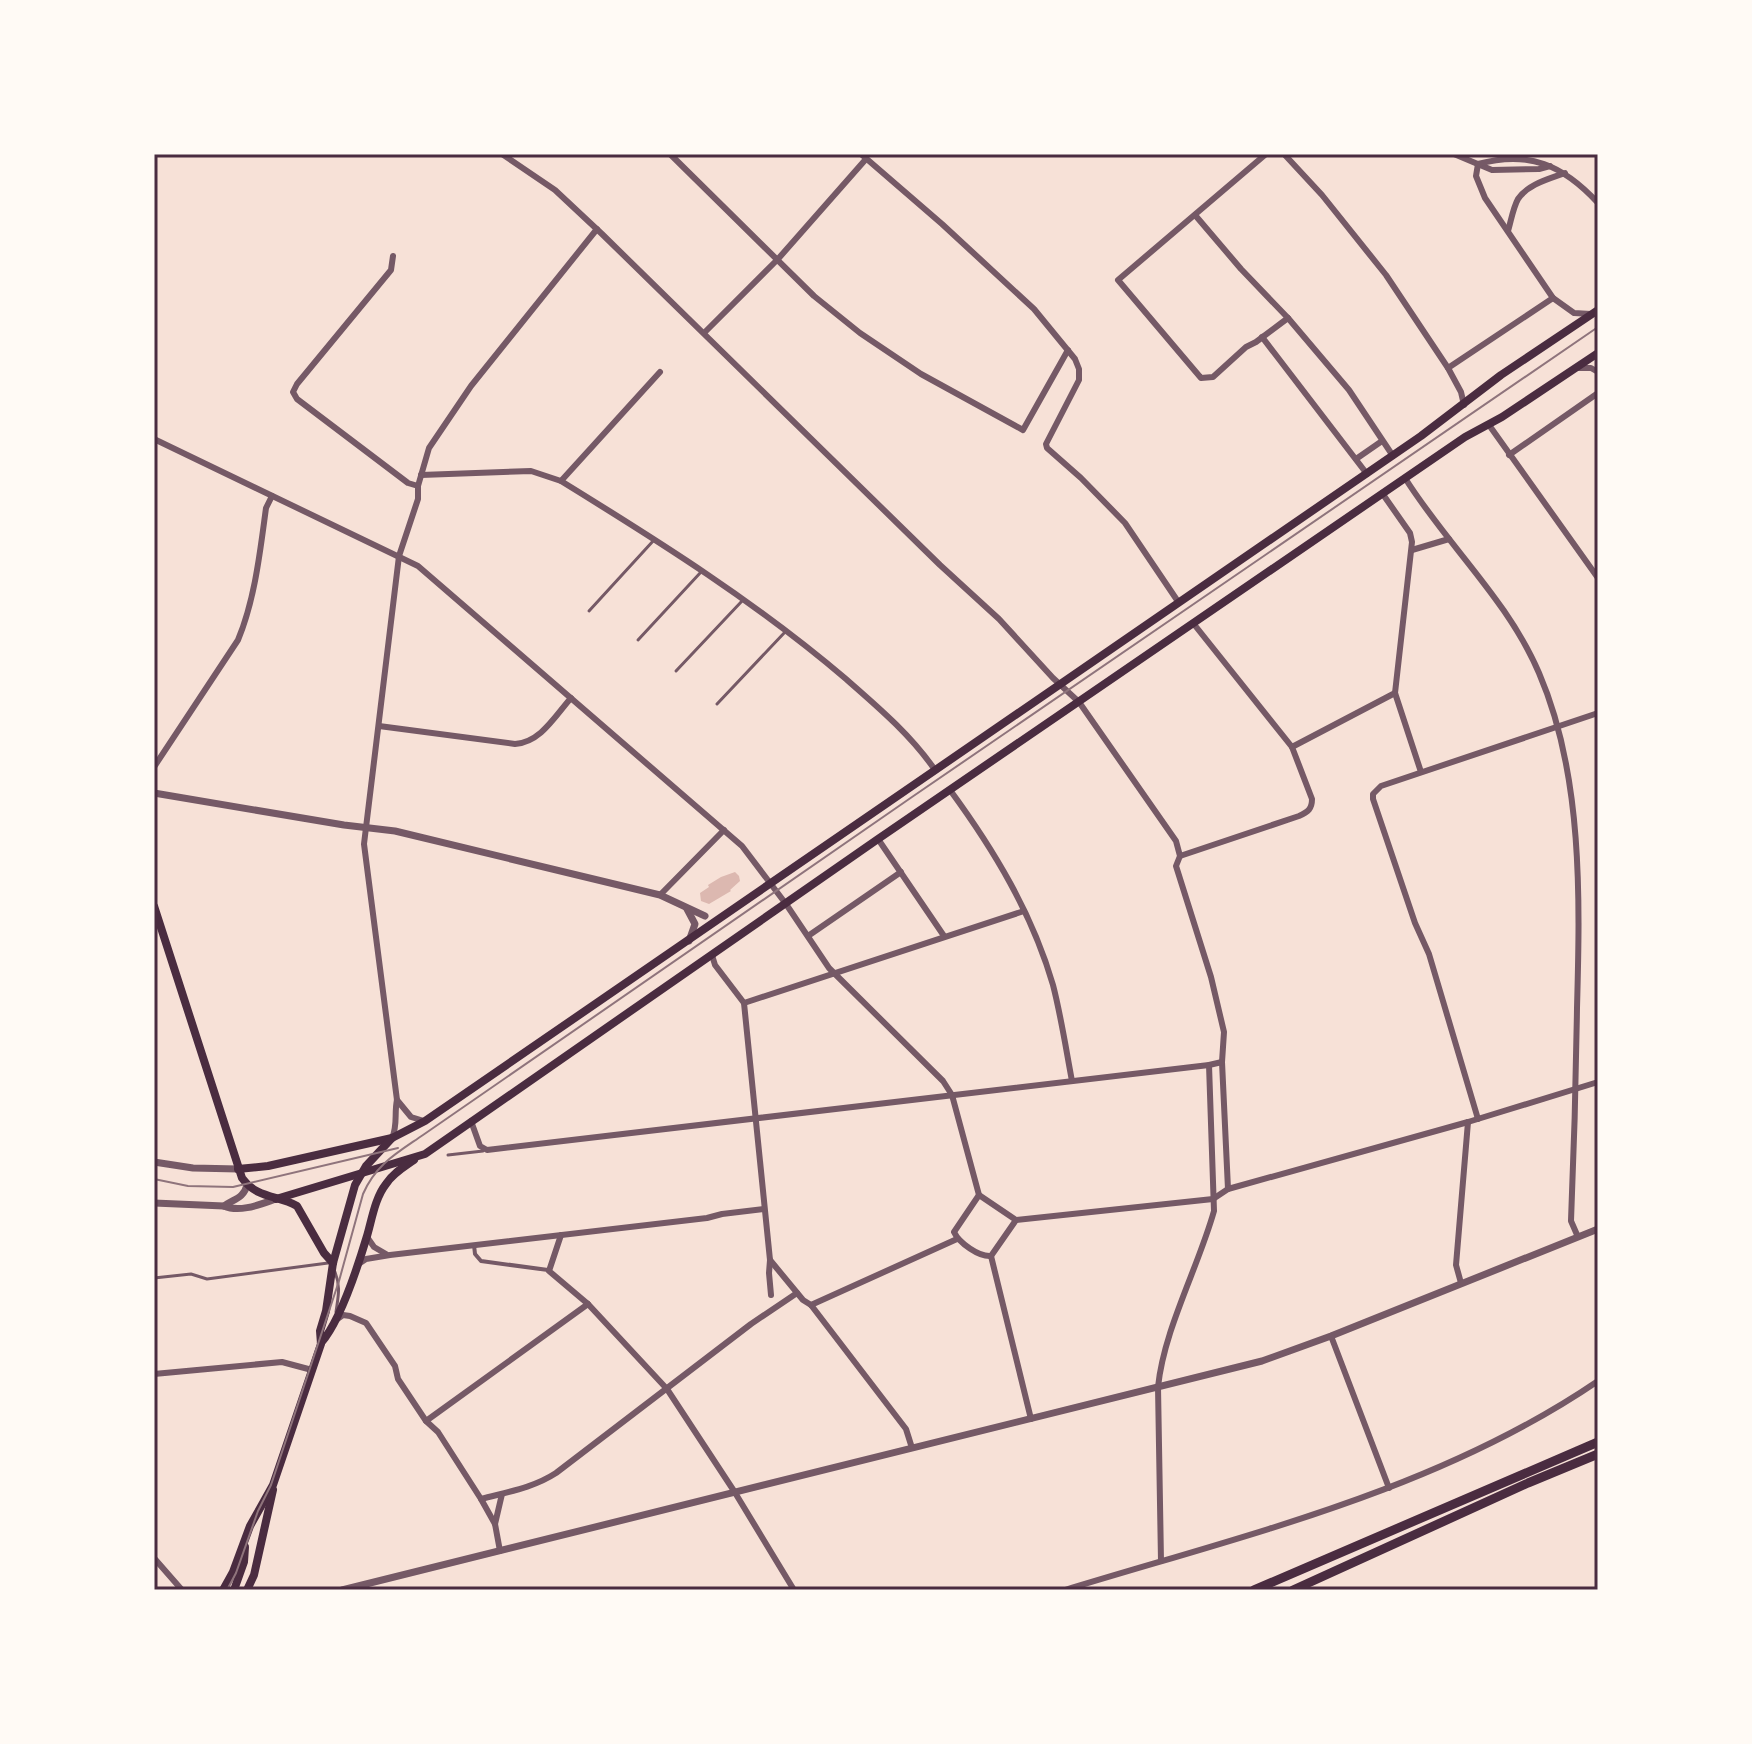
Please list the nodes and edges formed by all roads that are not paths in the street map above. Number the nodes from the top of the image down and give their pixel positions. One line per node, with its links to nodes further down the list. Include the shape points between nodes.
1 (502, 154): 11 (street, via 555,190)
2 (670, 154): 14 (street)
3 (1266, 154): 10 (street)
4 (1284, 154): 22 (street, via 1365,246)
5 (1454, 154): 7 (street)
6 (863, 156): 14 (street); 20 (street, via 1034,309)
7 (1478, 164): 8 (street, via 1492,170 1550,166); 12 (street, via 1478,183)
8 (1565, 173): 9 (street); 12 (street, via 1525,192)
9 (1598, 203)
10 (1195, 215): 17 (street); 19 (street, via 1118,280 1201,378 1213,377)
11 (597, 229): 18 (street); 35 (street, via 471,386 429,448)
12 (1508, 231): 15 (street)
13 (393, 256): 38 (street, via 391,270 293,392)
14 (778, 259): 18 (street); 20 (street, via 814,296 885,351 1023,430)
15 (1553, 298): 16 (street, via 1574,313); 22 (street)
16 (1596, 312): 27 (main road)
17 (1288, 318): 19 (street); 30 (street, via 1349,390)
18 (705, 332): 54 (street, via 999,619)
19 (1262, 337): 33 (street)
20 (1068, 350): 48 (street, via 1079,380 1046,440 1047,448 1125,523)
21 (1598, 353): 23 (main road)
22 (1448, 368): 27 (street)
23 (1576, 368): 25 (street); 28 (main road)
24 (660, 372): 37 (street)
25 (1598, 372)
26 (1598, 393): 31 (street)
27 (1464, 405): 32 (main road)
28 (1489, 425): 31 (street); 36 (main road)
29 (154, 439): 40 (street)
30 (1382, 441): 32 (street); 33 (street)
31 (1509, 455): 46 (street)
32 (1393, 456): 34 (main road)
33 (1356, 459): 34 (street)
34 (1367, 474): 48 (main road)
35 (421, 475): 37 (street, via 531,471); 38 (street)
36 (1405, 478): 39 (main road); 42 (street)
37 (561, 481): 41 (street)
38 (418, 486): 44 (street)
39 (1382, 493): 43 (street, via 1410,533); 50 (main road)
40 (272, 496): 44 (street); 63 (street, via 238,640)
41 (654, 539): 45 (street); 49 (lane)
42 (1449, 539): 43 (street); 61 (street, via 1521,636)
43 (1412, 550): 55 (street)
44 (399, 556): 56 (street, via 418,566); 60 (street)
45 (703, 570): 47 (street); 52 (lane)
46 (1598, 578)
47 (743, 599): 51 (street); 53 (lane)
48 (1179, 603): 54 (main road)
49 (589, 611)
50 (1193, 623): 57 (main road); 62 (street)
51 (786, 631): 58 (lane); 64 (street, via 889,717)
52 (638, 640)
53 (676, 671)
54 (1059, 685): 57 (street); 64 (main road)
55 (1395, 693): 62 (street); 65 (street)
56 (571, 698): 60 (street, via 539,735 523,743); 69 (street)
57 (1079, 702): 66 (main road); 71 (street, via 1167,828)
58 (717, 704)
59 (1598, 713): 61 (street)
60 (379, 726): 68 (street)
61 (1558, 726): 65 (street); 91 (street, via 1577,877)
62 (1292, 747): 71 (street, via 1312,799 1308,812)
63 (154, 767)
64 (935, 770): 73 (main road)
65 (1421, 772): 95 (street, via 1381,786 1373,799 1429,954)
66 (950, 790): 70 (main road); 77 (street, via 1008,876)
67 (154, 793): 68 (street)
68 (365, 827): 74 (street); 93 (street)
69 (724, 830): 73 (street); 74 (street)
70 (878, 839): 72 (street); 75 (main road)
71 (1180, 856): 87 (street, via 1176,866 1224,1032)
72 (901, 872): 81 (street); 82 (street)
73 (774, 887): 75 (street); 80 (main road)
74 (660, 895): 76 (street)
75 (786, 904): 81 (street); 84 (main road)
76 (686, 907): 79 (street); 83 (street, via 695,924)
77 (1024, 911): 82 (street); 89 (street, via 1052,984)
78 (155, 912): 104 (main road)
79 (705, 916): 80 (main road)
80 (721, 918): 83 (main road)
81 (808, 936): 85 (street)
82 (944, 936): 85 (street)
83 (689, 941): 96 (main road)
84 (712, 955): 86 (street); 97 (main road)
85 (835, 974): 86 (street); 92 (street)
86 (744, 1003): 94 (street)
87 (1222, 1062): 88 (street); 107 (street)
88 (1209, 1065): 89 (street); 110 (street)
89 (1072, 1081): 92 (street)
90 (1598, 1082): 91 (street)
91 (1576, 1089): 95 (street); 118 (street, via 1571,1221)
92 (952, 1095): 94 (street); 108 (street)
93 (397, 1100): 96 (street, via 411,1117); 99 (street)
94 (757, 1117): 100 (street); 113 (street)
95 (1478, 1119): 98 (street)
96 (425, 1121): 99 (main road)
97 (471, 1121): 100 (street, via 480,1146); 101 (main road)
98 (1468, 1122): 107 (street); 128 (street, via 1456,1265)
99 (392, 1138): 104 (main road); 105 (main road)
100 (487, 1150): 102 (lane)
101 (425, 1154): 105 (main road); 117 (main road, via 388,1181)
102 (448, 1155)
103 (154, 1162): 104 (street)
104 (238, 1169): 106 (main road)
105 (360, 1173): 109 (main road); 124 (main road)
106 (247, 1185): 109 (main road); 112 (street, via 241,1196)
107 (1228, 1189): 110 (street)
108 (979, 1195): 114 (street); 119 (street, via 954,1232)
109 (276, 1199): 112 (street, via 247,1207); 124 (main road, via 297,1206)
110 (1213, 1199): 114 (street); 139 (street, via 1214,1211 1166,1346)
111 (154, 1203): 112 (street)
112 (224, 1206)
113 (764, 1209): 116 (street); 123 (street)
114 (1016, 1220): 122 (street)
115 (1598, 1229): 118 (street)
116 (561, 1235): 120 (street); 126 (street)
117 (367, 1237): 121 (street); 125 (main road)
118 (1578, 1237): 128 (street)
119 (957, 1239): 122 (street); 132 (street)
120 (474, 1245): 121 (street); 126 (street, via 481,1261)
121 (390, 1255): 125 (street)
122 (991, 1256): 141 (street)
123 (770, 1260): 129 (street); 130 (street)
124 (333, 1263): 127 (lane, via 207,1279 191,1274); 133 (lane, via 340,1293); 135 (main road)
125 (358, 1264): 133 (main road)
126 (549, 1271): 131 (street)
127 (154, 1278)
128 (1461, 1283): 134 (street)
129 (797, 1293): 132 (street); 140 (street)
130 (771, 1295)
131 (588, 1304): 140 (street); 142 (street)
132 (811, 1305): 144 (street, via 906,1429)
133 (336, 1319): 135 (main road); 142 (street, via 343,1315 366,1323)
134 (1331, 1336): 139 (street, via 1262,1361); 147 (street)
135 (321, 1344): 136 (main road)
136 (312, 1370): 137 (street, via 282,1362); 146 (main road)
137 (154, 1374)
138 (1598, 1381): 147 (street, via 1495,1442)
139 (1158, 1387): 141 (street); 155 (street)
140 (667, 1389): 148 (street); 149 (street, via 543,1482)
141 (1031, 1419): 144 (street)
142 (426, 1421): 150 (street)
143 (1598, 1442): 163 (highway)
144 (912, 1448): 148 (street)
145 (1598, 1454): 164 (highway)
146 (273, 1485): 152 (main road); 159 (main road)
147 (1389, 1488): 155 (street)
148 (734, 1491): 153 (street); 161 (street)
149 (502, 1494): 150 (street); 151 (street)
150 (481, 1499): 151 (street)
151 (495, 1524): 153 (street)
152 (244, 1543): 157 (main road); 158 (main road)
153 (500, 1551): 160 (street)
154 (154, 1558): 156 (street)
155 (1161, 1561): 162 (street)
156 (182, 1590)
157 (223, 1590)
158 (234, 1590)
159 (247, 1590)
160 (342, 1590)
161 (794, 1590)
162 (1065, 1590)
163 (1254, 1590)
164 (1293, 1590)

